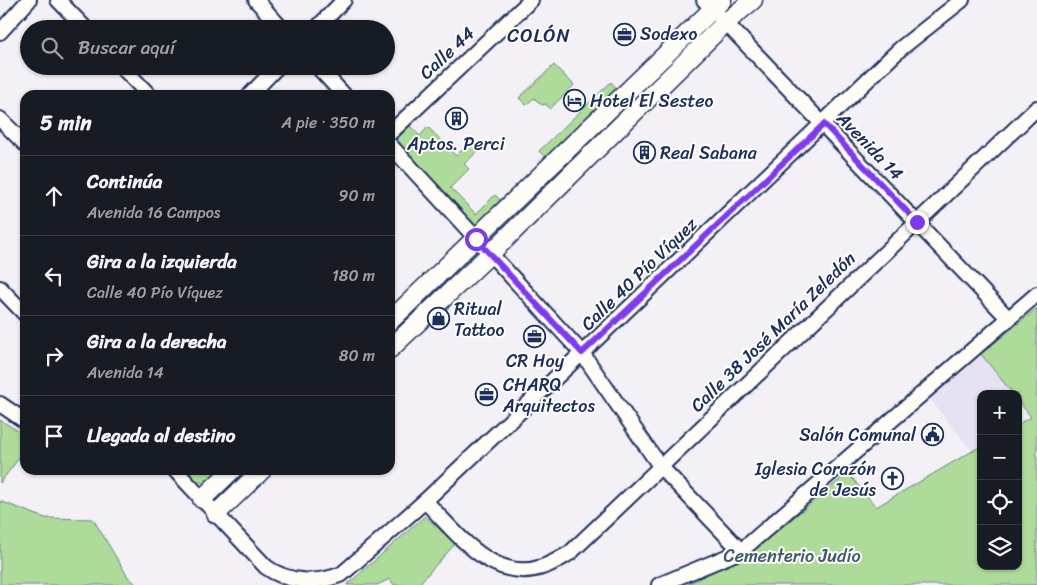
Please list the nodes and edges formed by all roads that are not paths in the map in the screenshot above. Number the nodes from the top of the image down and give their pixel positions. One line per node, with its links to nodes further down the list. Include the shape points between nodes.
1 (29, 0): 13 (street)
2 (58, 0): 9 (street)
3 (256, 0): 10 (street)
4 (344, 0): 11 (street)
5 (531, 0): 23 (street, Calle 44)
6 (753, 0): 12 (main road)
7 (962, 0): 22 (street, Calle 40 Pío Víquez, via 900,49)
8 (713, 3): 12 (street, Avenida 14); 27 (main road)
9 (77, 20)
10 (274, 20)
11 (325, 20)
12 (726, 22): 22 (street, Avenida 14); 28 (main road)
13 (0, 32)
14 (130, 75): 17 (street)
15 (269, 75): 18 (street)
16 (325, 75): 19 (street)
17 (144, 90)
18 (255, 90)
19 (339, 90)
20 (1037, 108): 26 (street, Calle 38 José María Zeledón)
21 (0, 118): 24 (street)
22 (824, 124): 26 (street, Avenida 14); 35 (street, Calle 40 Pío Víquez)
23 (395, 128)
24 (20, 139)
25 (395, 150): 27 (street)
26 (917, 222): 33 (street, Avenida 14); 38 (street, Calle 38 José María Zeledón)
27 (476, 239): 28 (street); 32 (main road)
28 (490, 254): 34 (main road); 35 (street)
29 (0, 288): 31 (street)
30 (1037, 294): 33 (street)
31 (20, 309)
32 (395, 316)
33 (1009, 319): 45 (street)
34 (395, 344)
35 (582, 353): 38 (street); 43 (street, Calle 40 Pío Víquez)
36 (0, 404): 37 (street)
37 (20, 418)
38 (660, 466): 43 (street, Calle 38 José María Zeledón, via 570,553 541,568 528,570 498,566 479,556); 45 (street)
39 (180, 475): 42 (street)
40 (227, 475): 42 (main road)
41 (257, 475): 44 (main road)
42 (202, 499): 44 (street)
43 (425, 501): 44 (street, Calle 40 Pío Víquez, via 342,574 329,580 313,581 297,580 273,572)
44 (216, 514)
45 (741, 551): 46 (street)
46 (664, 584)

